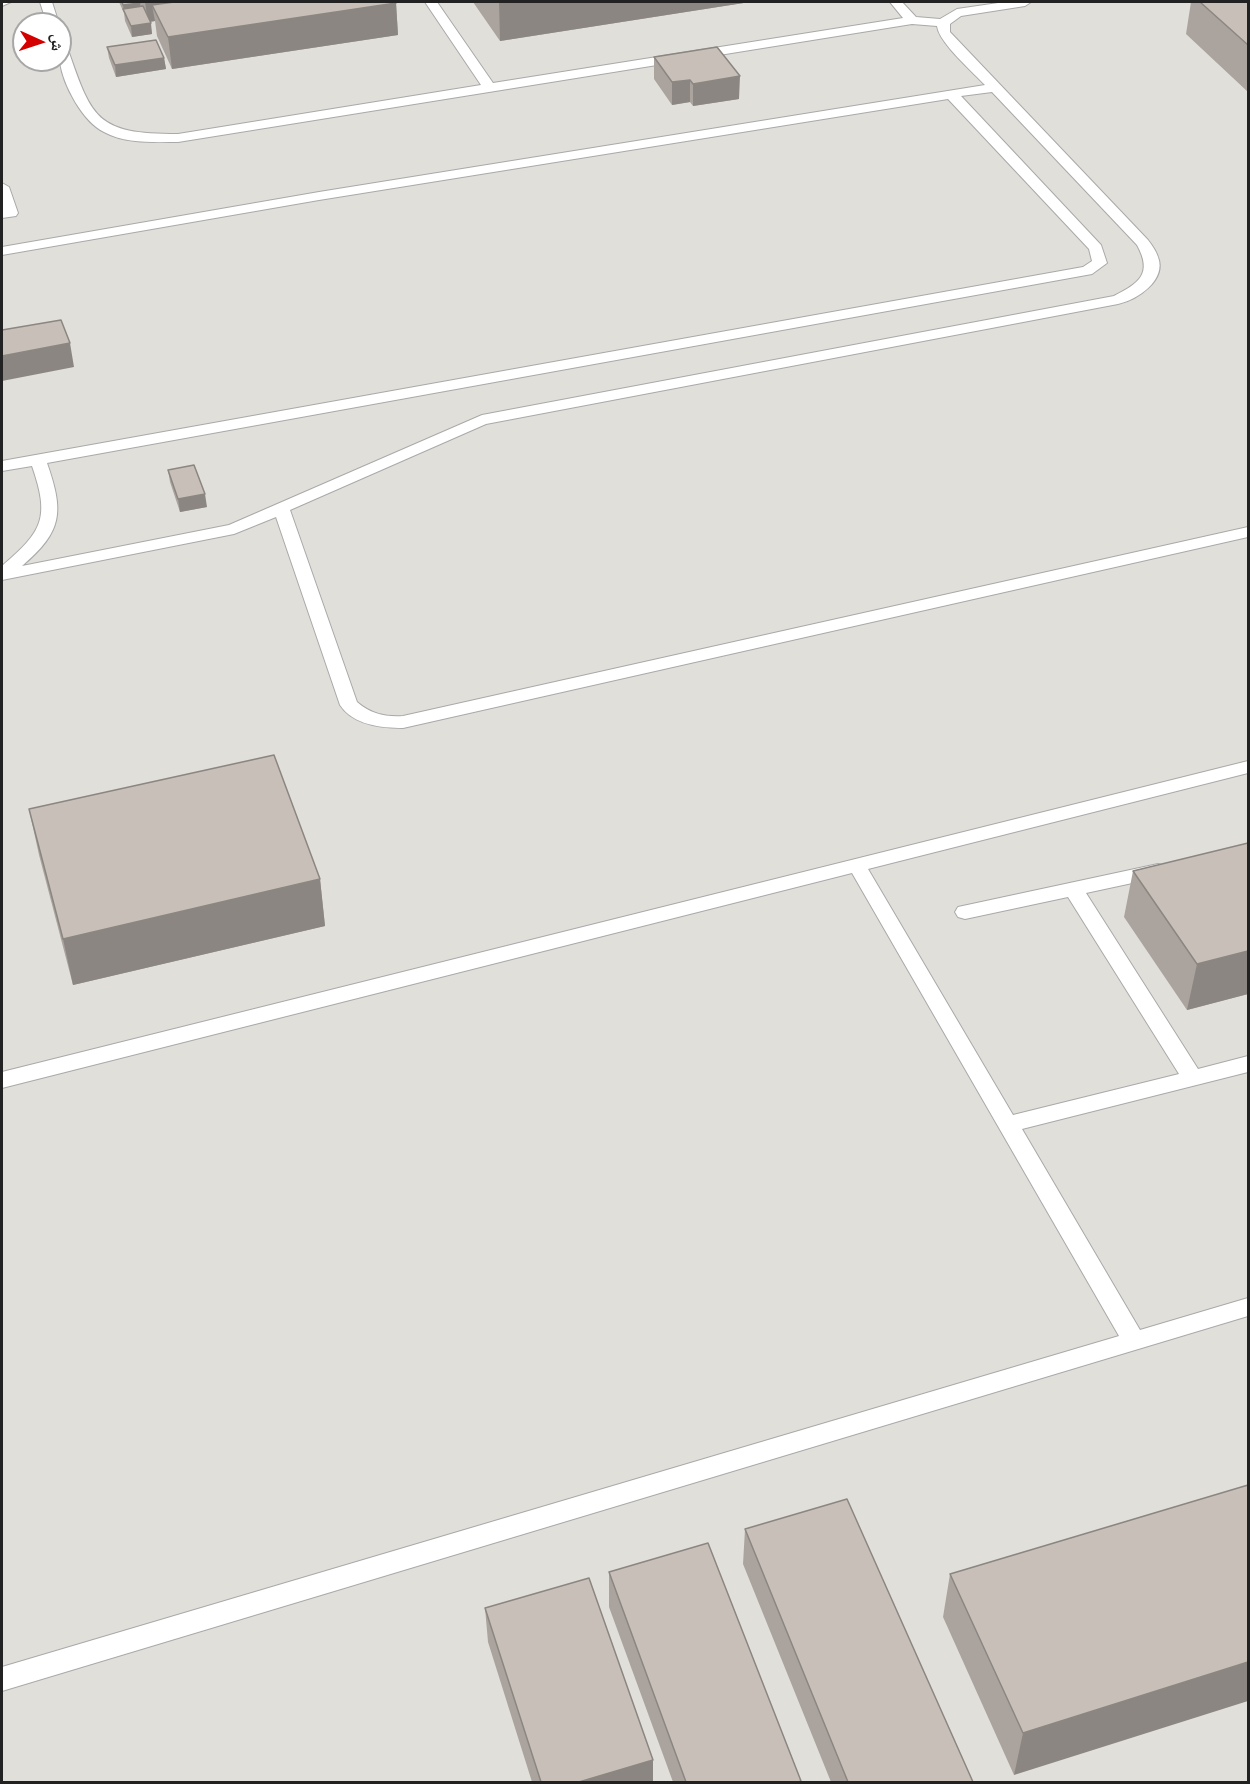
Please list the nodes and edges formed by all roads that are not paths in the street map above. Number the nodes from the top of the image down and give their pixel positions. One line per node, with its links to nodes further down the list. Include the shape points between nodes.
1 (431, 2): 7 (lane)
2 (896, 2): 4 (lane)
3 (1024, 2): 5 (lane, via 957,13)
4 (912, 20): 5 (lane); 7 (lane)
5 (942, 23): 8 (lane, via 948,37)
6 (69, 72): 7 (lane, via 90,118 104,128 140,138 198,135)
7 (489, 87)
8 (995, 87): 9 (lane); 15 (lane, via 1143,243 1152,259 1151,275 1139,289 1118,300 1091,306 482,420)
9 (952, 95): 12 (lane); 13 (lane, via 1096,248 1100,263 1087,271)
10 (2, 187): 11 (lane, via 11,213)
11 (2, 214)
12 (2, 250)
13 (38, 459): 14 (lane); 17 (lane, via 50,501 47,526 35,545)
14 (2, 466)
15 (282, 510): 16 (lane, via 349,705 361,717 381,723 404,722); 17 (lane, via 234,529)
16 (1248, 532)
17 (2, 575)
18 (1248, 767): 19 (lane)
19 (857, 866): 25 (lane); 26 (lane)
20 (1178, 866): 21 (lane)
21 (1073, 889): 22 (lane); 24 (lane)
22 (965, 912)
23 (1248, 1064): 24 (lane)
24 (1193, 1078): 26 (lane)
25 (2, 1080)
26 (1007, 1125): 28 (lane)
27 (1248, 1306): 28 (lane)
28 (1133, 1339): 29 (lane)
29 (2, 1679)

